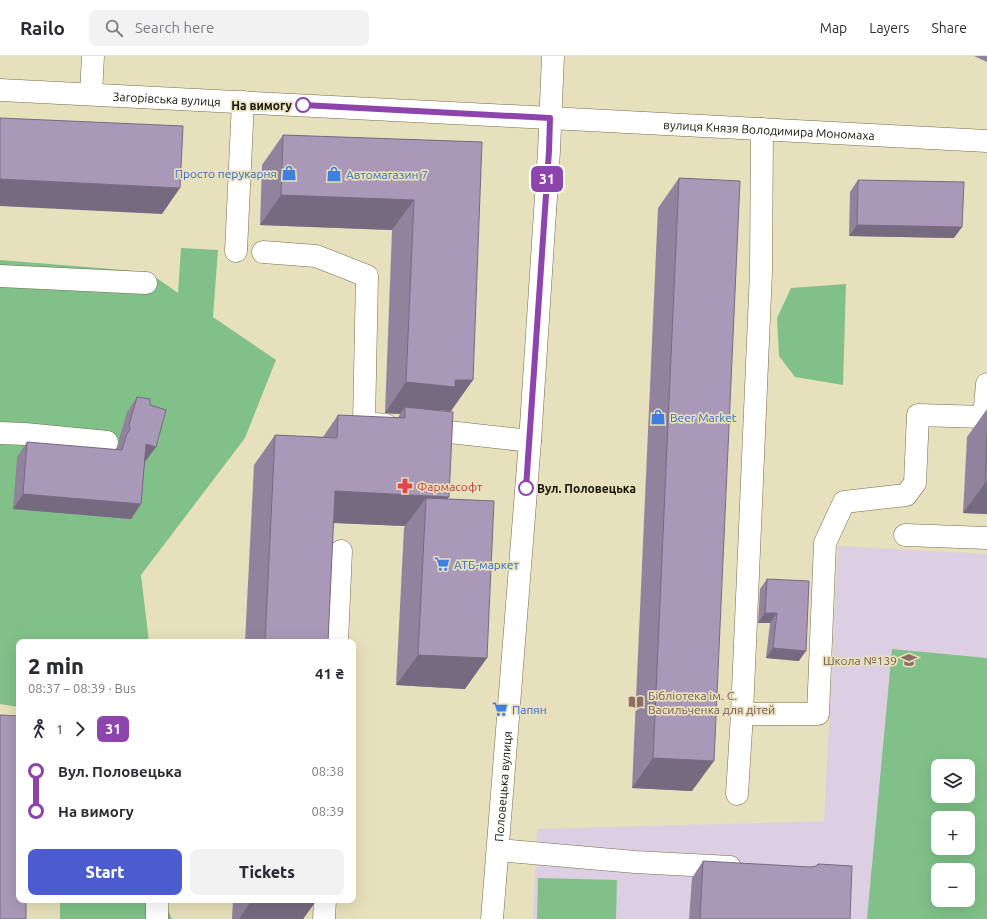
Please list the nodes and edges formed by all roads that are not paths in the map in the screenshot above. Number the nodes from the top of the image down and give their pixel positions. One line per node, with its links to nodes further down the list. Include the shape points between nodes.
1 (93, 56): 4 (street)
2 (553, 56): 6 (street, Половецька вулиця)
3 (0, 90): 4 (street, Загорівська вулиця)
4 (91, 94): 5 (street, Загорівська вулиця)
5 (243, 102): 6 (street, Загорівська вулиця); 9 (street)
6 (550, 118): 7 (street, вулиця Князя Володимира Мономаха); 15 (street, Половецька вулиця)
7 (762, 129): 8 (street, вулиця Князя Володимира Мономаха); 21 (street, via 760,271)
8 (987, 142)
9 (236, 251)
10 (263, 252): 15 (street, via 316,256 367,276 364,423)
11 (0, 276): 12 (street)
12 (146, 283)
13 (987, 384): 21 (street, via 984,417 918,415 915,483 906,495 844,502 826,542 818,714)
14 (0, 433): 16 (street)
15 (530, 441): 23 (street, Половецька вулиця)
16 (107, 442)
17 (905, 535): 18 (street)
18 (987, 538)
19 (341, 551): 20 (street)
20 (337, 639)
21 (742, 714): 22 (street)
22 (738, 794)
23 (498, 850): 24 (street, via 635,862); 29 (street, Половецька вулиця)
24 (752, 868)
25 (157, 903): 27 (street)
26 (325, 903): 28 (street)
27 (157, 919)
28 (324, 919)
29 (492, 919)

